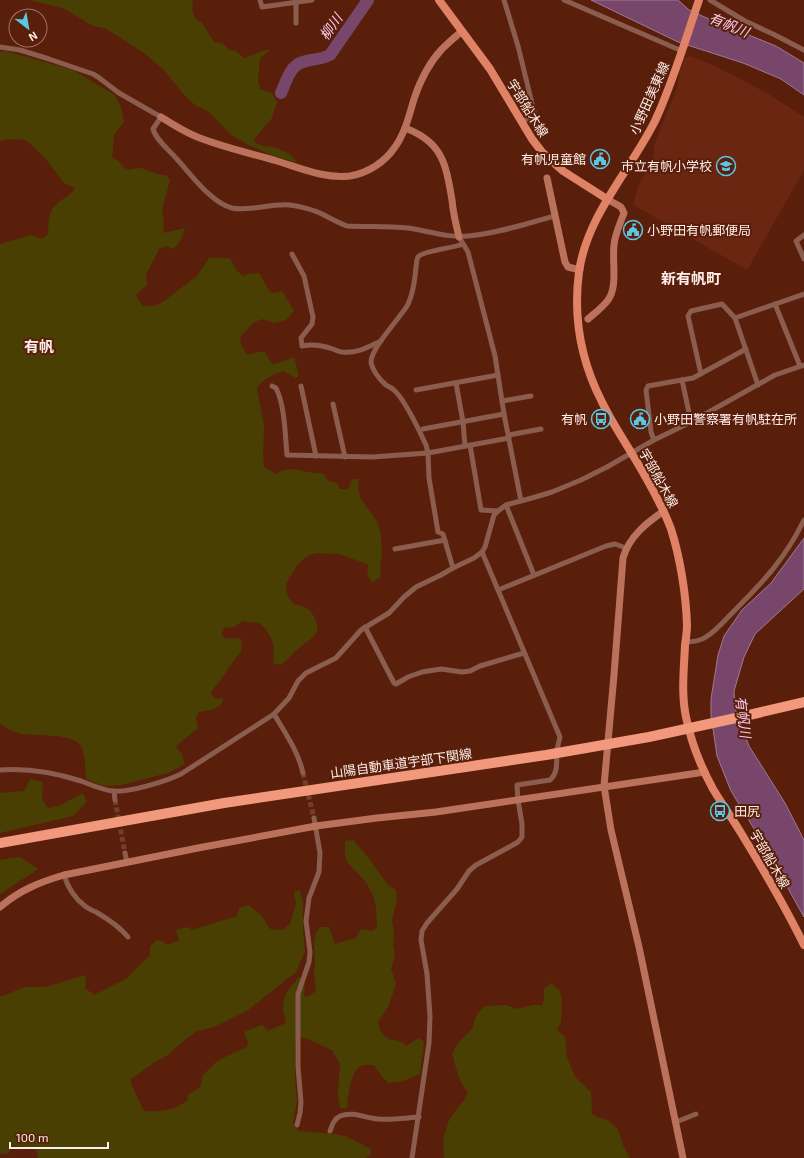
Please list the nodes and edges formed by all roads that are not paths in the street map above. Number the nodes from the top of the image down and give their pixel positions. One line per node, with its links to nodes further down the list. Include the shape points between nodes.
1 (260, 0): 8 (street, via 262,7)
2 (312, 0): 8 (street)
3 (439, 0): 10 (main road, 宇部船木線)
4 (504, 0): 15 (street, via 534,112)
5 (564, 0): 13 (street)
6 (699, 0): 13 (main road, 小野田美東線)
7 (710, 0): 12 (street)
8 (296, 1): 9 (street)
9 (296, 23)
10 (462, 31): 15 (main road, 宇部船木線, via 490,69); 16 (street, via 443,48 428,67 418,87)
11 (0, 47): 14 (street, via 20,50 93,74 119,93)
12 (804, 50)
13 (682, 51): 18 (main road, 小野田美東線, via 654,122)
14 (161, 117): 16 (street, via 206,140 318,174 334,176 358,174 379,164 394,150); 21 (street, via 154,127 155,134 191,176 226,206 243,209 290,205 320,213 347,226 397,227)
15 (522, 122): 18 (main road, 宇部船木線, via 552,162)
16 (405, 128): 21 (street, via 427,139 443,161)
17 (546, 178): 19 (street)
18 (607, 199): 25 (main road, 宇部船木線, via 591,232); 29 (street, via 621,207 624,213 614,245 612,294)
19 (555, 216): 21 (street, via 487,234); 25 (street, via 566,264 570,268)
20 (804, 235): 24 (street, via 796,241)
21 (459, 237): 22 (street)
22 (463, 244): 30 (street, via 418,256 408,304); 34 (street, via 474,272)
23 (292, 254): 30 (street, via 304,276 313,317 312,324 301,338 302,346 312,345 351,352 361,351)
24 (804, 259)
25 (580, 270): 53 (main road, 宇部船木線, via 577,305 585,363 602,404)
26 (804, 294): 27 (street)
27 (775, 304): 28 (street); 32 (street)
28 (735, 318): 31 (street); 33 (street, via 722,304 691,311 688,316)
29 (588, 319)
30 (382, 340): 52 (street, via 374,352 371,362 373,368 400,398 422,436)
31 (746, 349): 33 (street); 37 (street)
32 (802, 366): 37 (street)
33 (701, 374): 35 (street)
34 (498, 375): 36 (street); 42 (street)
35 (682, 380): 46 (street); 50 (street, via 648,386 646,390)
36 (456, 383): 40 (street); 45 (street)
37 (758, 384): 46 (street)
38 (272, 386): 54 (street, via 279,393 287,455)
39 (301, 386): 54 (street)
40 (416, 390)
41 (531, 396): 42 (street)
42 (502, 401): 44 (street)
43 (334, 404): 55 (street)
44 (504, 414): 45 (street); 49 (street)
45 (463, 422): 47 (street); 51 (street)
46 (691, 422): 50 (street)
47 (423, 429)
48 (541, 429): 49 (street)
49 (509, 436): 51 (street); 56 (street)
50 (654, 440): 53 (street)
51 (468, 445): 52 (street); 58 (street, via 481,510)
52 (428, 453): 55 (street, via 372,458); 61 (street, via 438,532 443,534)
53 (632, 453): 56 (street, via 582,480); 59 (main road, 宇部船木線)
54 (316, 456): 55 (street)
55 (345, 457)
56 (521, 501): 57 (street)
57 (506, 505): 58 (street); 66 (street)
58 (498, 510): 64 (street)
59 (664, 511): 62 (street, via 645,524); 69 (main road, 宇部船木線, via 682,577)
60 (804, 520): 69 (street, via 767,578 706,637 695,642)
61 (445, 540): 63 (street); 65 (street)
62 (626, 548): 66 (street, via 614,544 606,546); 76 (street, via 621,578)
63 (395, 549)
64 (482, 552): 65 (street); 67 (street)
65 (453, 568): 68 (street, via 416,587 389,613)
66 (534, 575): 67 (street)
67 (498, 590): 70 (street)
68 (365, 627): 70 (street, via 396,684 422,672 441,669 470,671); 72 (street, via 336,658 306,673)
69 (686, 642): 74 (main road, 宇部船木線, via 683,686 686,716 693,743)
70 (524, 653): 79 (street, via 560,737 554,777 550,780 517,785)
71 (804, 702): 82 (highway, 山陽自動車道宇部下関線, via 649,737 224,803)
72 (274, 714): 75 (street, via 301,763); 77 (street, via 169,780)
73 (0, 770): 77 (street, via 61,775)
74 (705, 772): 76 (street); 88 (main road, 宇部船木線, via 755,855)
75 (303, 773)
76 (604, 786): 79 (street); 91 (street, via 611,830)
77 (114, 791): 78 (street)
78 (115, 800)
79 (518, 800): 81 (street); 90 (street, via 522,837 512,846 469,871 422,931 421,940 428,974 430,1043)
80 (314, 818): 81 (street)
81 (316, 826): 84 (street); 92 (street, via 320,853 319,872 309,898 306,922 309,962 298,994 298,1067 301,1102)
82 (0, 844)
83 (125, 853): 84 (street)
84 (127, 862): 85 (street)
85 (64, 875): 86 (street, via 42,881); 87 (street, via 73,895 85,907 121,928)
86 (0, 907)
87 (128, 937)
88 (804, 945)
89 (696, 1114): 91 (street)
90 (419, 1117): 93 (street, via 375,1119 358,1114 341,1116 336,1118); 94 (street)
91 (676, 1122): 95 (street)
92 (297, 1125)
93 (330, 1131)
94 (412, 1158)
95 (683, 1158)

